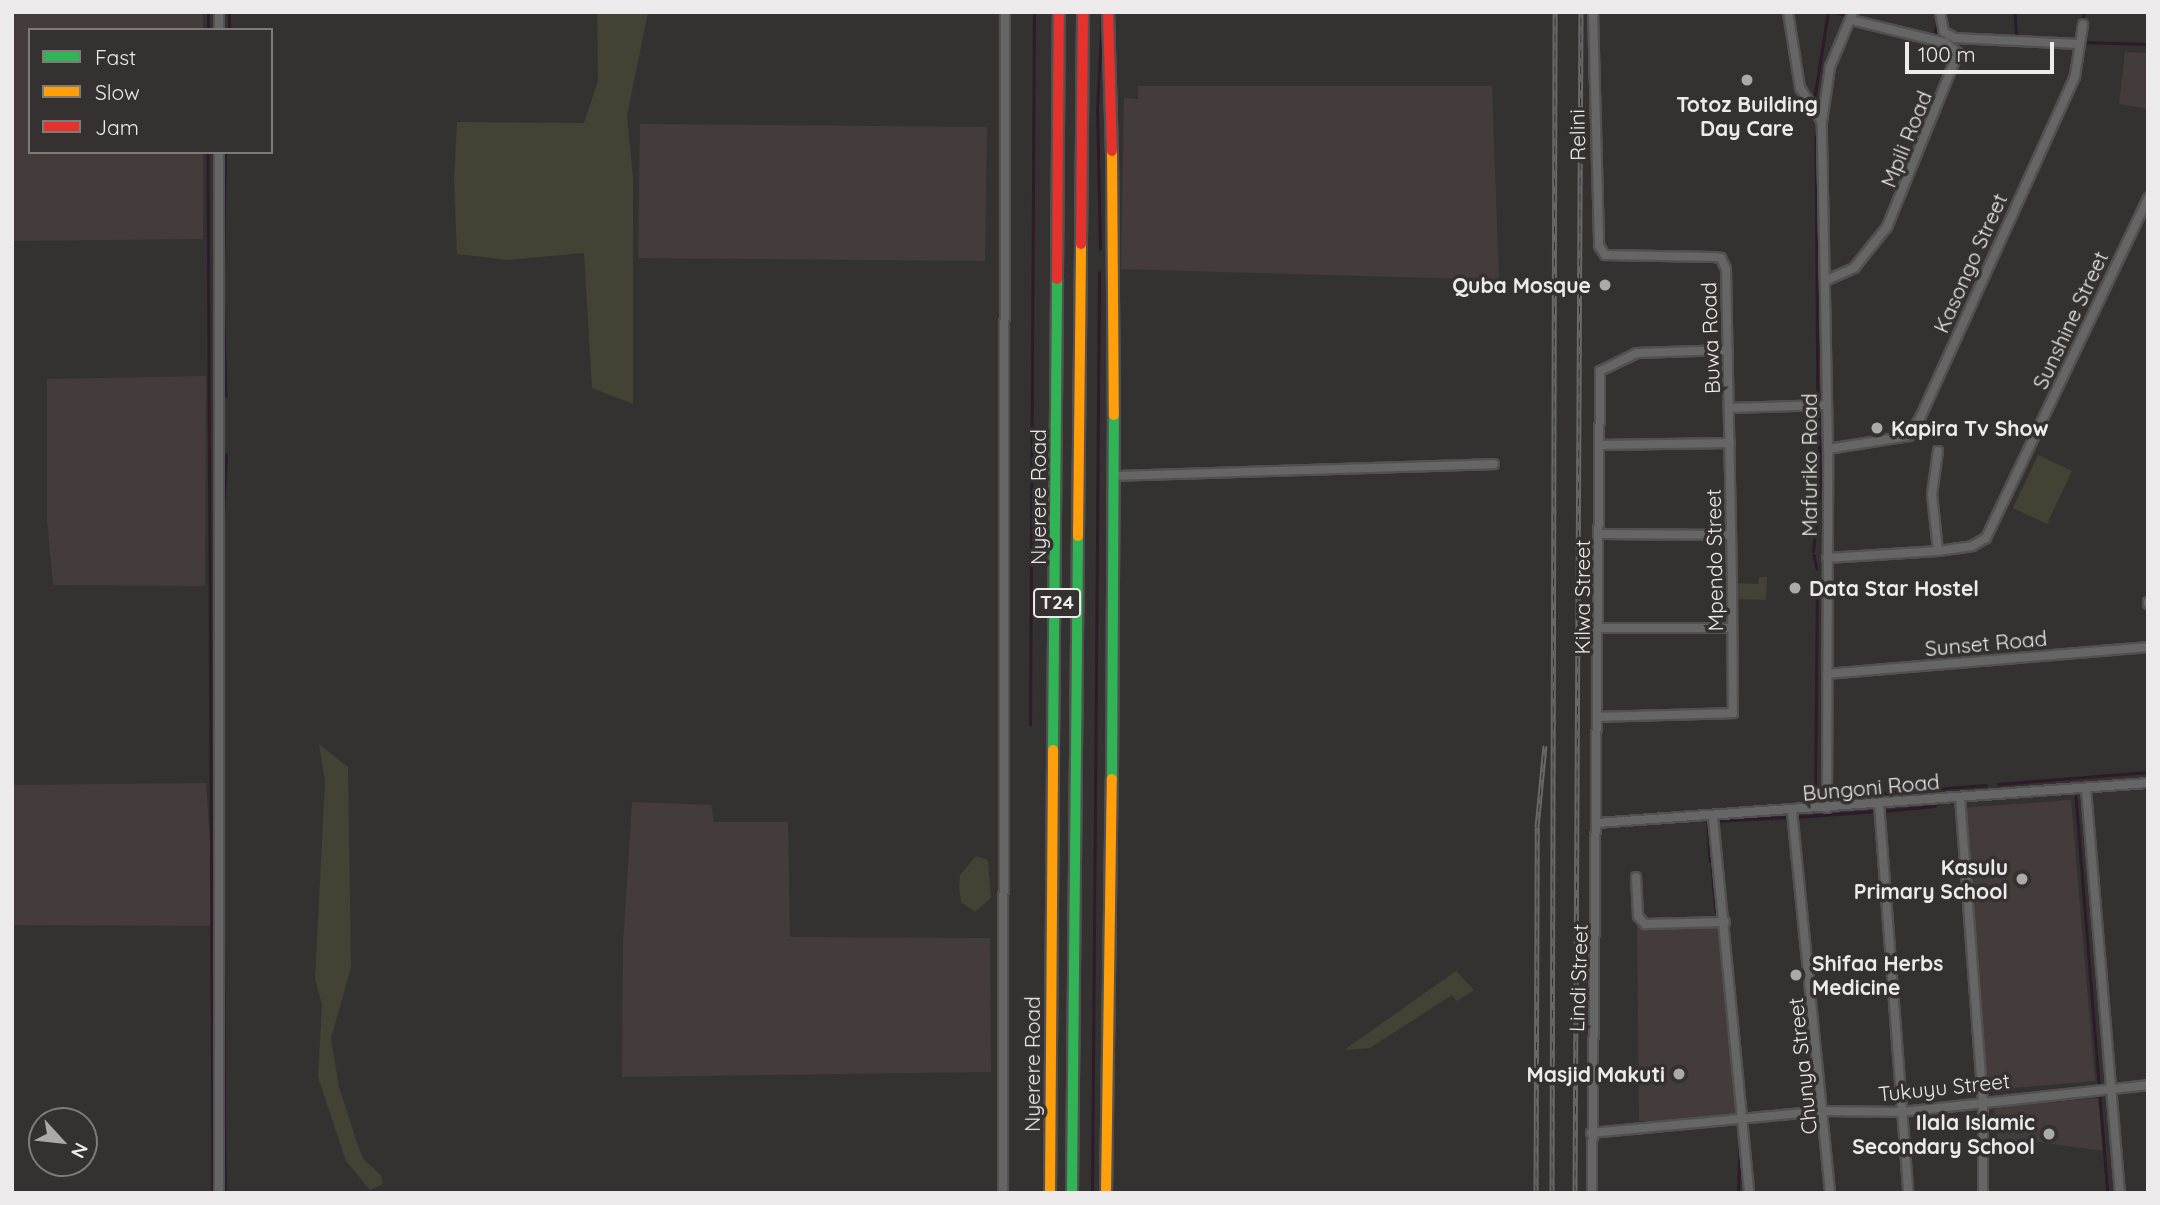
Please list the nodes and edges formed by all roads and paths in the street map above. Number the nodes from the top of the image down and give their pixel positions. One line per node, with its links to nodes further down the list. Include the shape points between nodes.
1 (1005, 12): 52 (street)
2 (1059, 12): 53 (main road, Nyerere Road / T24)
3 (1083, 12): 54 (main road, Nyerere Road / T24)
4 (1108, 12): 24 (main road, via 1115,275)
5 (1593, 12): 14 (street, Relini, via 1597,237)
6 (1788, 12): 11 (street, via 1800,88)
7 (1940, 12): 10 (street, via 1944,32 1955,38)
8 (1852, 17): 11 (street, Mafuriko Road, via 1830,66); 15 (street, Mpili Road, via 1946,43 1958,53 1887,227 1854,268)
9 (2083, 25): 10 (street, Kasongo Street)
10 (2079, 44): 21 (street, Kasongo Street, via 2075,76 1909,436)
11 (1822, 122): 15 (street, Mafuriko Road)
12 (219, 154): 51 (street)
13 (2148, 198): 27 (street, Sunshine Street, via 1986,538 1972,546)
14 (1605, 255): 16 (street, Buwa Road, via 1721,258 1726,269)
15 (1827, 280): 17 (street, Mafuriko Road)
16 (1728, 350): 18 (street, Buwa Road); 20 (street, Kilwa Street, via 1637,353 1600,371)
17 (1826, 405): 18 (street); 21 (street, Mafuriko Road)
18 (1730, 408): 19 (street, Mpendo Street)
19 (1730, 443): 20 (street); 26 (street, Mpendo Street)
20 (1600, 446): 25 (street, Kilwa Street)
21 (1828, 449): 28 (street, Mafuriko Road)
22 (1938, 451): 27 (street, via 1932,494)
23 (1494, 464): 24 (street)
24 (1114, 476): 55 (main road)
25 (1600, 534): 26 (street); 29 (street, Kilwa Street)
26 (1731, 535): 30 (street, Mpendo Street)
27 (1938, 551): 28 (street, Sunshine Street)
28 (1826, 558): 32 (street, Mafuriko Road)
29 (1599, 628): 30 (street); 33 (street, Kilwa Street)
30 (1732, 628): 33 (street, Mpendo Street, via 1733,713)
31 (2148, 646): 32 (street, Sunset Road)
32 (1827, 674): 38 (street, Mafuriko Road)
33 (1599, 717): 41 (street, Kilwa Street)
34 (2148, 783): 35 (street, Bungoni Road)
35 (2086, 789): 36 (street, Bungoni Road); 45 (street)
36 (1960, 797): 37 (street, Bungoni Road); 46 (street)
37 (1879, 803): 38 (street, Bungoni Road); 48 (street)
38 (1827, 808): 39 (street, Bungoni Road)
39 (1792, 811): 40 (street, Bungoni Road); 47 (street, Chunya Street)
40 (1713, 817): 41 (street, Bungoni Road); 43 (street)
41 (1597, 823): 50 (street, Lindi Street)
42 (1636, 877): 43 (street, via 1638,915 1645,924)
43 (1725, 922): 49 (street)
44 (2148, 1085): 45 (street, Tukuyu Street)
45 (2110, 1090): 46 (street, Tukuyu Street); 61 (street)
46 (1983, 1100): 48 (street, Tukuyu Street); 60 (street)
47 (1825, 1111): 48 (street, Tukuyu Street); 49 (street, Tukuyu Street); 58 (street, Chunya Street)
48 (1901, 1112): 59 (street)
49 (1743, 1119): 50 (street, Tukuyu Street); 57 (street)
50 (1591, 1133): 56 (street, Lindi Street)
51 (219, 1193)
52 (1003, 1193)
53 (1050, 1193)
54 (1072, 1193)
55 (1106, 1193)
56 (1592, 1193)
57 (1749, 1193)
58 (1830, 1193)
59 (1908, 1193)
60 (1983, 1193)
61 (2120, 1193)

